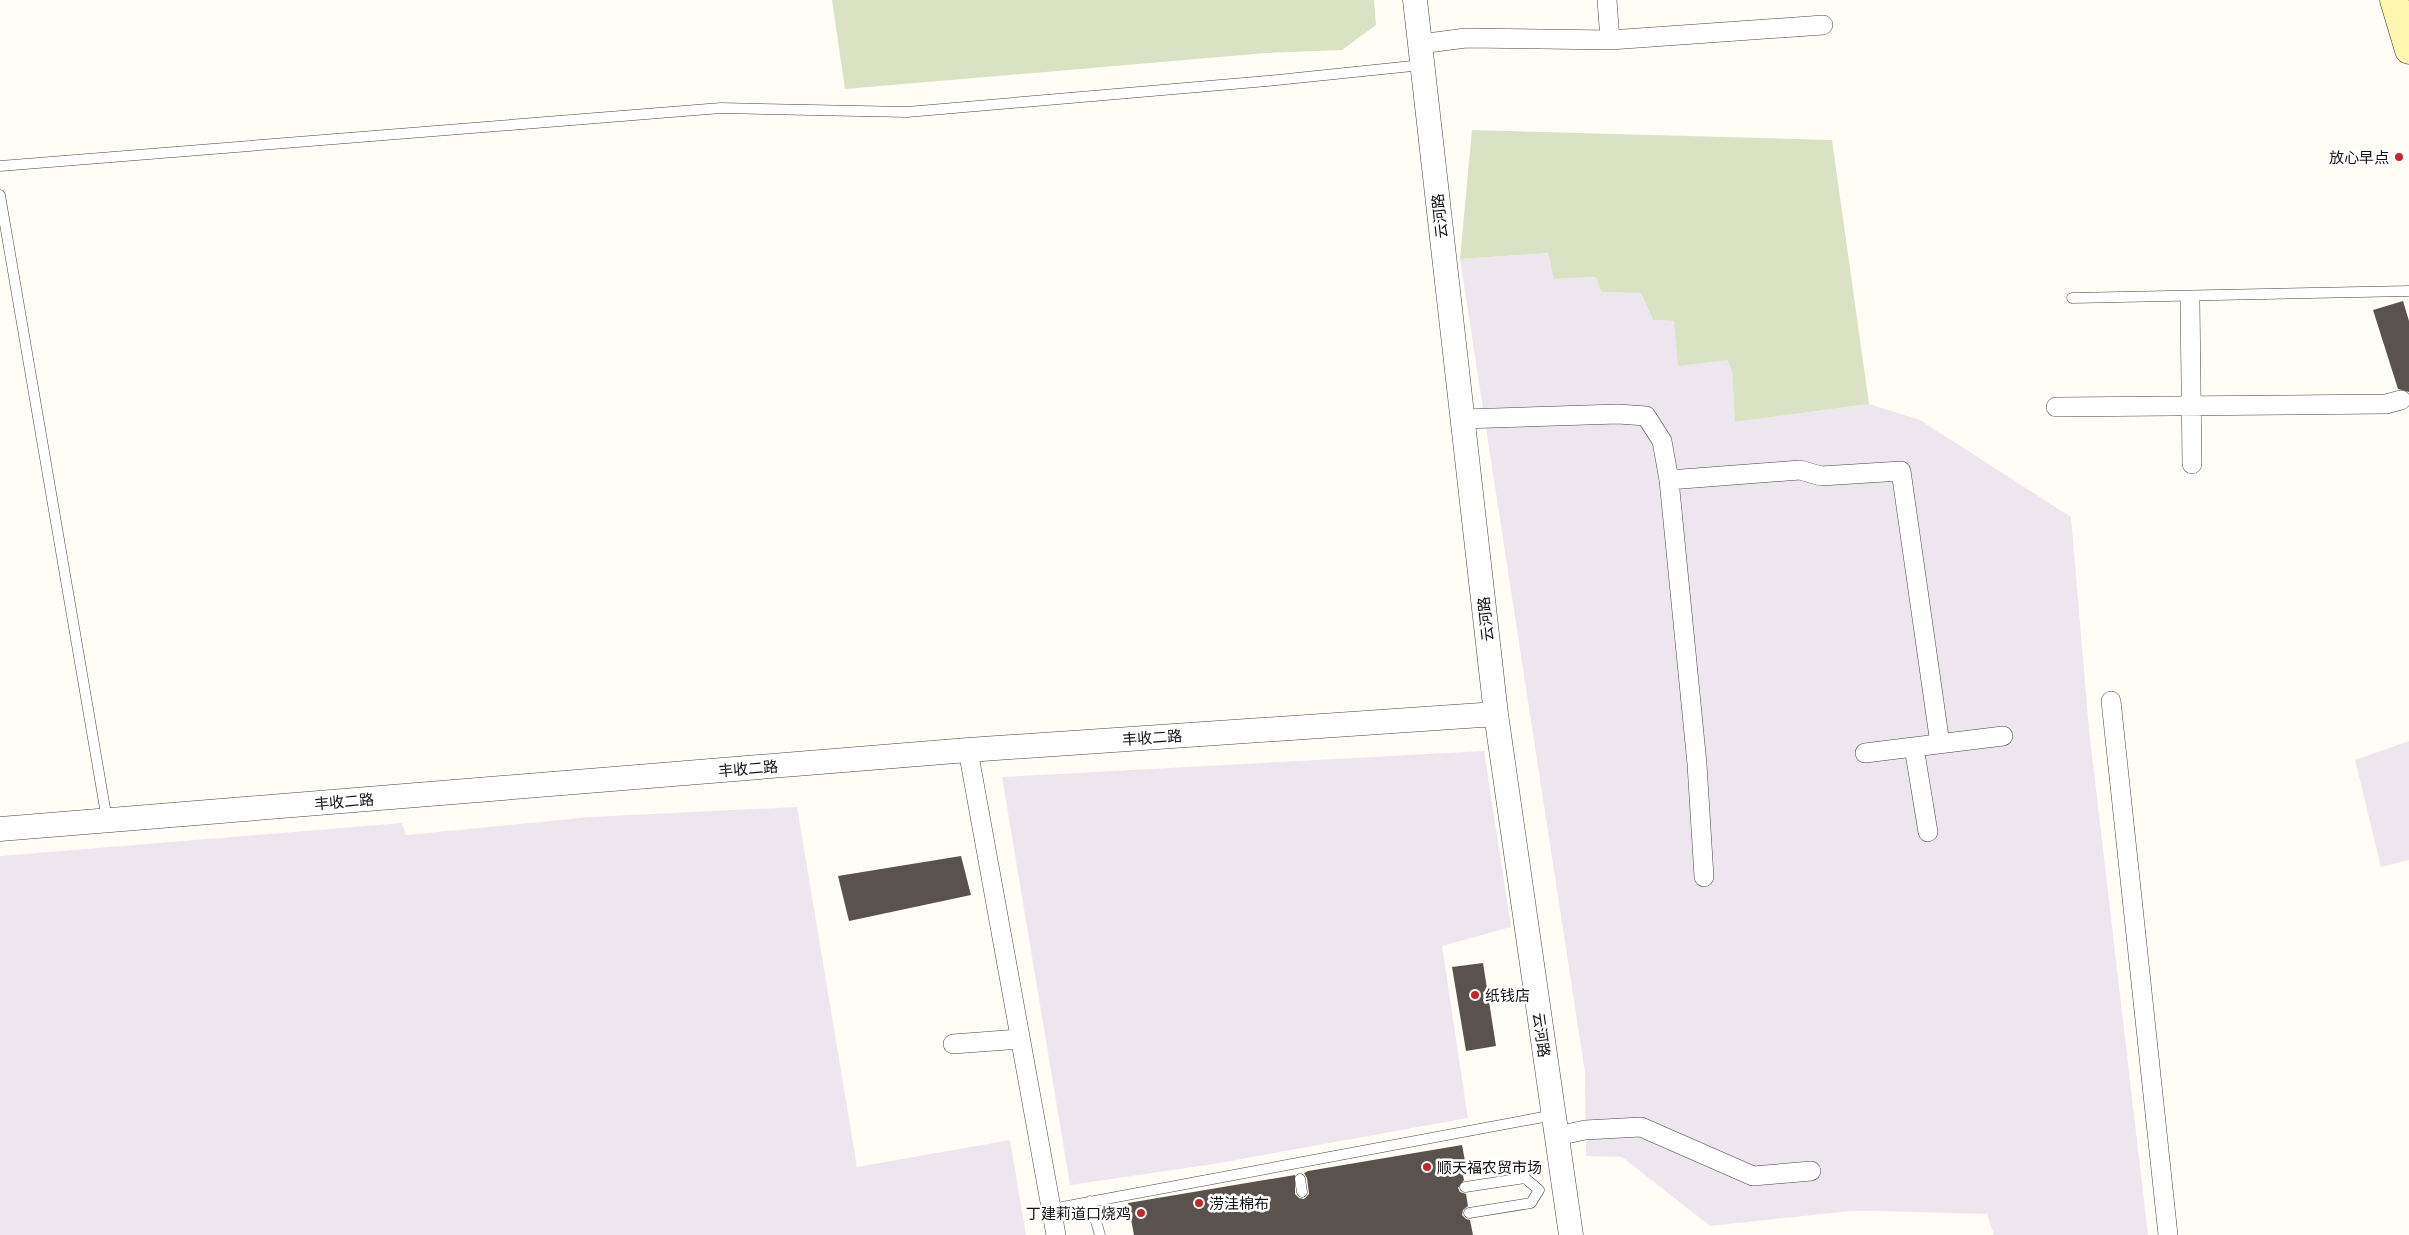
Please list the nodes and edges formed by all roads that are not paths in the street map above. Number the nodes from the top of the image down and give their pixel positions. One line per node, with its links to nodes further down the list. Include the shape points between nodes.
1 (1415, 0): 7 (street, 云河路)
2 (1607, 0): 5 (street)
3 (2394, 0): 6 (main road)
4 (1823, 24): 5 (street)
5 (1610, 40): 7 (street, via 1466,38)
6 (2409, 50)
7 (1421, 55): 8 (lane, via 1266,81 907,112 721,108); 16 (street, 云河路)
8 (0, 166)
9 (0, 195): 26 (lane)
10 (2409, 291): 11 (lane)
11 (2072, 298)
12 (2190, 301): 14 (street)
13 (2401, 400): 14 (street, via 2386,404)
14 (2192, 406): 15 (street); 17 (street)
15 (2056, 408)
16 (1462, 419): 18 (street, via 1646,416 1662,442); 20 (street, 云河路)
17 (2192, 464)
18 (1669, 480): 22 (street, via 1800,470 1821,476 1901,471); 29 (street, via 1697,764)
19 (2111, 701): 43 (street)
20 (1496, 714): 24 (street, 丰收二路); 32 (street, 云河路)
21 (2003, 736): 22 (street)
22 (1940, 744): 23 (street)
23 (1914, 747): 25 (street); 28 (street)
24 (968, 750): 26 (street, 丰收二路); 30 (street)
25 (1865, 753)
26 (107, 820): 27 (street, 丰收二路)
27 (0, 829)
28 (1928, 832)
29 (1704, 877)
30 (1020, 1038): 31 (street); 38 (street)
31 (953, 1044)
32 (1555, 1125): 33 (street, via 1585,1130 1641,1127 1753,1176); 37 (lane); 42 (street, 云河路)
33 (1810, 1171)
34 (1300, 1179): 36 (lane)
35 (1465, 1187): 39 (lane, via 1525,1178 1539,1190 1531,1203)
36 (1302, 1192)
37 (1090, 1201): 38 (lane); 41 (lane)
38 (1052, 1209): 40 (street)
39 (1469, 1213)
40 (1056, 1235)
41 (1100, 1235)
42 (1572, 1235)
43 (2168, 1235)

